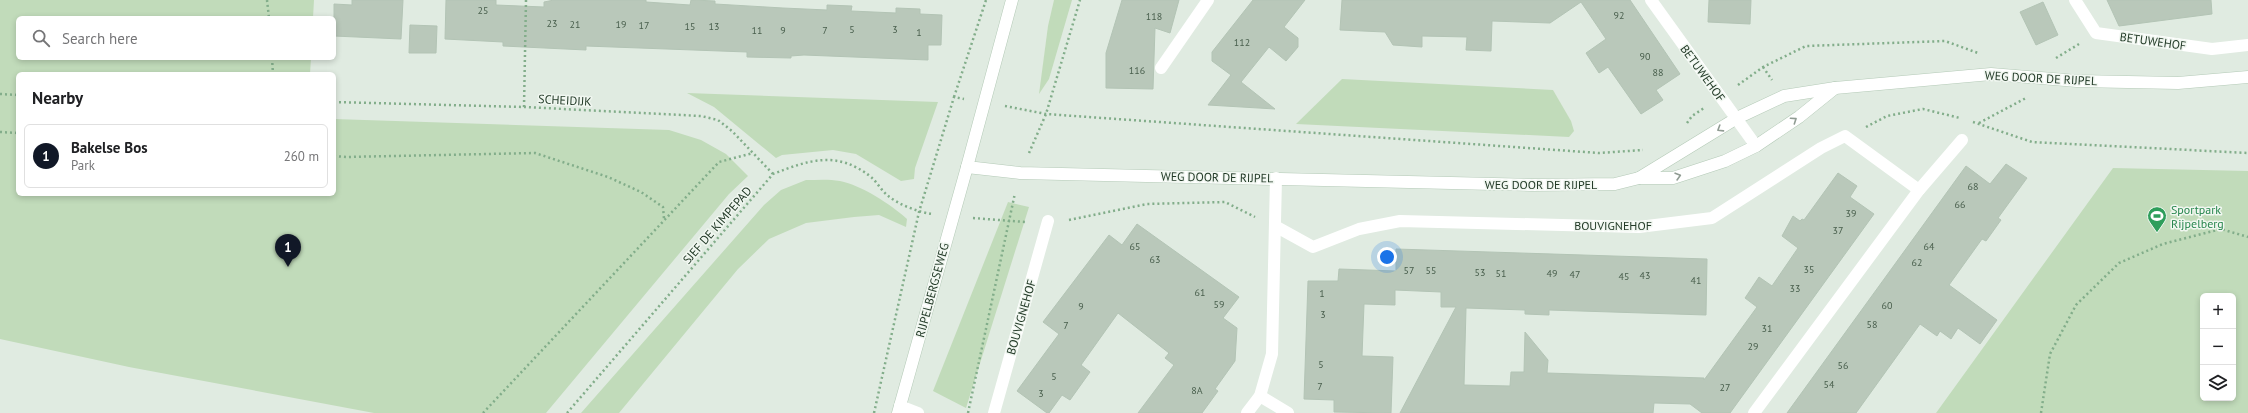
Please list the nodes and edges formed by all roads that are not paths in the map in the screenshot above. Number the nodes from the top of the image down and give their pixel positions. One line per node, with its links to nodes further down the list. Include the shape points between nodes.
1 (1012, 0): 12 (street)
2 (1208, 0): 6 (street)
3 (1651, 0): 9 (street, BETUWEHOF, via 1719,97)
4 (2075, 0): 5 (street, BETUWEHOF, via 2096,33 2212,49)
5 (2248, 45)
6 (1161, 68)
7 (2248, 77): 8 (street, WEG DOOR DE RIJPEL, via 2178,84 2078,81 1991,74)
8 (1835, 88): 9 (street, WEG DOOR DE RIJPEL, via 1784,96); 11 (street, WEG DOOR DE RIJPEL, one-way to 8, via 1799,117)
9 (1737, 118): 11 (street, BETUWEHOF); 14 (street, WEG DOOR DE RIJPEL, one-way to 14)
10 (1962, 140): 15 (street)
11 (1756, 146): 14 (street, WEG DOOR DE RIJPEL, one-way to 11, via 1673,178 1725,161)
12 (967, 167): 13 (street, WEG DOOR DE RIJPEL, via 1020,173); 19 (street, RIJPELBERGSEWEG)
13 (1276, 178): 14 (street, WEG DOOR DE RIJPEL, via 1532,185 1615,184); 17 (street)
14 (1639, 178)
15 (1919, 190): 17 (street, BOUVIGNEHOF, via 1845,136 1712,218 1639,227 1400,221 1359,229 1313,247); 24 (street)
16 (1048, 221): 21 (street, BOUVIGNEHOF)
17 (1275, 226): 18 (street, via 1272,354)
18 (1260, 396): 22 (street); 23 (street)
19 (899, 410): 20 (street)
20 (918, 413)
21 (994, 413)
22 (1247, 413)
23 (1288, 413)
24 (1754, 413)

